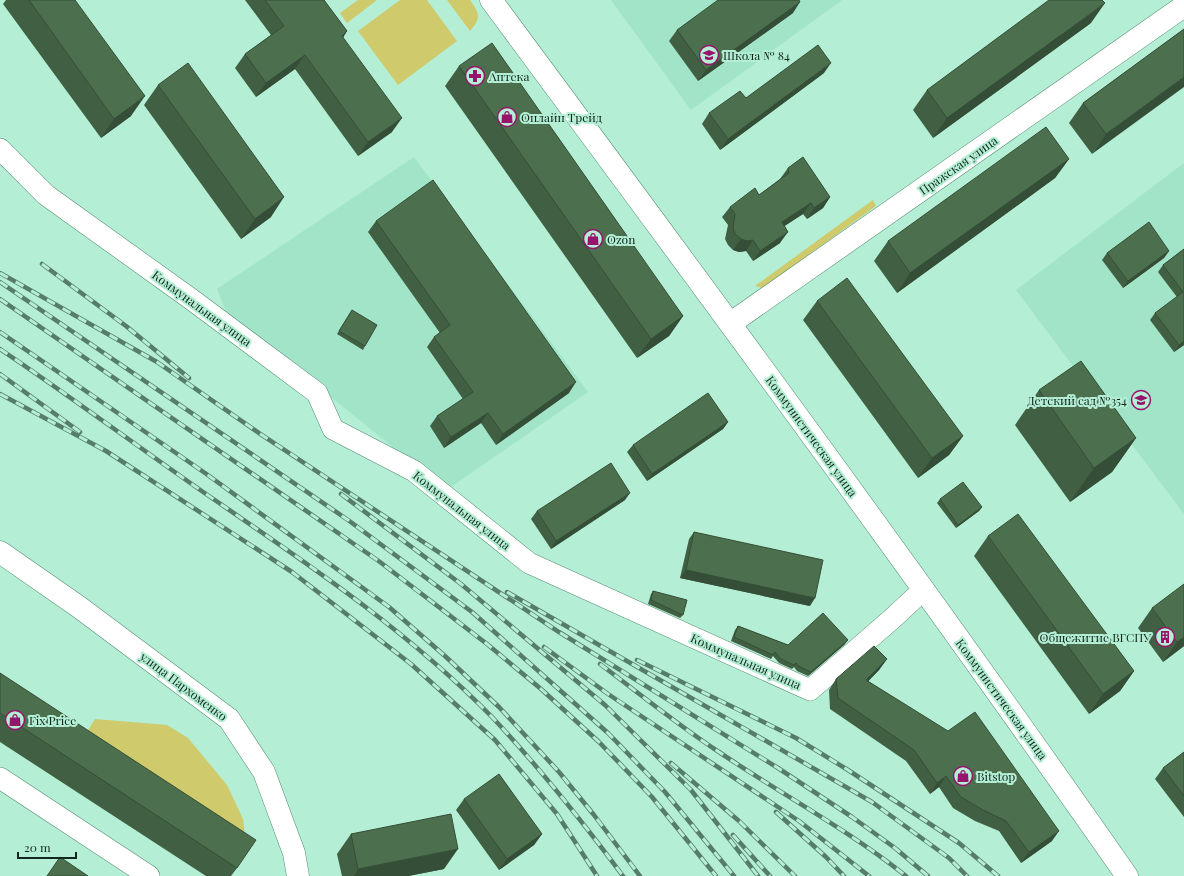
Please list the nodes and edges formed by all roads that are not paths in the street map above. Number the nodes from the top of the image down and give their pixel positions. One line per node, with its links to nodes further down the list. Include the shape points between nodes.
1 (491, 0): 4 (main road, Коммунистическая улица)
2 (1184, 6): 4 (main road, Пражская улица)
3 (0, 149): 6 (street, Коммунальная улица, via 46,195 318,393 333,429 414,471 529,563 810,690)
4 (731, 323): 6 (main road, Коммунистическая улица)
5 (0, 552): 9 (main road, улица Пархоменко, via 229,719 264,772 294,853)
6 (923, 590): 10 (main road, Коммунистическая улица)
7 (0, 778): 8 (street)
8 (149, 876)
9 (298, 876)
10 (1127, 876)

